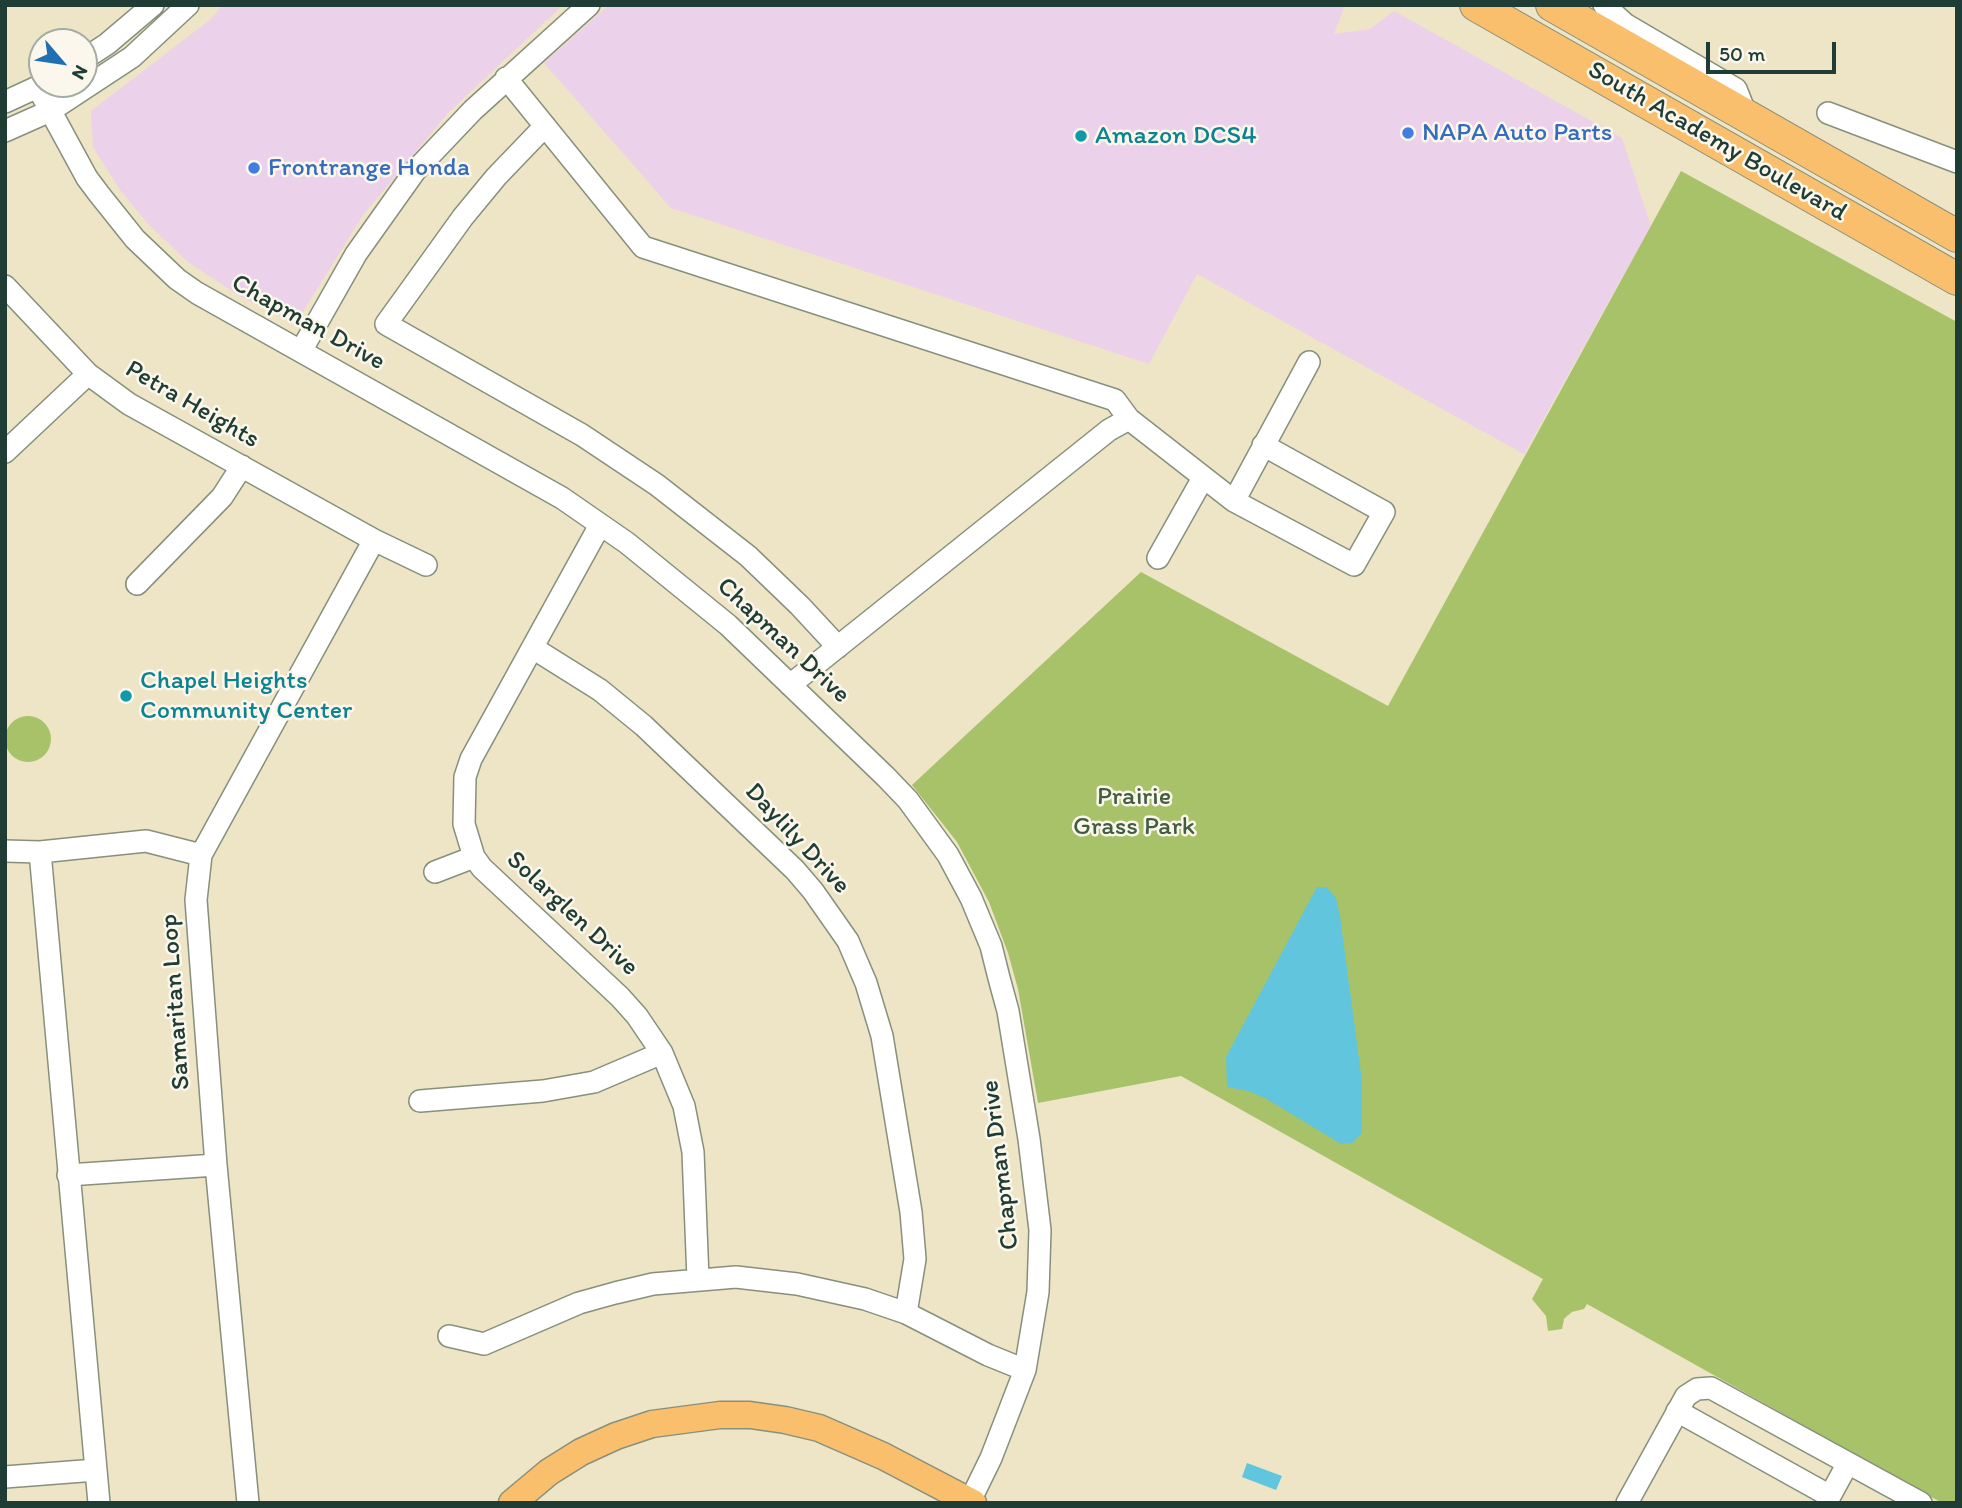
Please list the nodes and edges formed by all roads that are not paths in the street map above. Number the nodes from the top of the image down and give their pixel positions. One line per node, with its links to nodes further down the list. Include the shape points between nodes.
1 (153, 5): 7 (street)
2 (188, 5): 12 (street, via 132,57)
3 (589, 5): 8 (street)
4 (1476, 5): 19 (highway, South Academy Boulevard)
5 (1552, 5): 14 (highway, South Academy Boulevard)
6 (1604, 5): 14 (street, via 1625,24 1735,89)
7 (98, 50)
8 (506, 78): 15 (street); 21 (street, via 442,141 395,198 356,254)
9 (28, 92): 11 (street)
10 (45, 98): 12 (street, Chapman Drive)
11 (5, 102)
12 (50, 111): 16 (street); 21 (street, Chapman Drive, via 88,178 156,260 197,293)
13 (1828, 113): 17 (street)
14 (1748, 119): 18 (highway, South Academy Boulevard)
15 (545, 126): 24 (street, via 643,247 1115,400); 35 (street, via 463,218 386,324 639,472 748,556)
16 (5, 131)
17 (1957, 162)
18 (1957, 236)
19 (1957, 279)
20 (5, 286): 23 (street, Petra Heights)
21 (301, 351): 30 (street, Chapman Drive)
22 (1309, 362): 25 (street)
23 (88, 374): 26 (street); 27 (street, Petra Heights, via 129,404)
24 (1129, 419): 28 (street); 35 (street, via 1109,430)
25 (1263, 445): 29 (street); 29 (street, via 1384,512 1354,565)
26 (5, 452)
27 (242, 466): 31 (street, Petra Heights); 34 (street, via 222,497)
28 (1203, 478): 29 (street); 32 (street)
29 (1234, 501)
30 (600, 524): 36 (street, Solarglen Drive); 37 (street, Chapman Drive, via 701,602)
31 (374, 540): 33 (street, Petra Heights); 40 (street, Samaritan Loop)
32 (1158, 558)
33 (426, 565)
34 (136, 584)
35 (838, 646): 37 (street)
36 (533, 648): 41 (street, Solarglen Drive, via 480,741 465,777 464,824); 48 (street, Daylily Drive, via 600,690 644,726 795,870 848,941 882,1036 911,1212 915,1259)
37 (790, 685): 50 (street, Chapman Drive, via 886,777 929,828 960,877 991,946 1008,1011 1038,1196 1041,1265)
38 (5, 851): 39 (street)
39 (40, 852): 40 (street, via 146,841); 46 (street)
40 (201, 855): 45 (street, Samaritan Loop, via 196,900)
41 (474, 856): 42 (street); 43 (street, Solarglen Drive, via 493,881 620,997)
42 (435, 872)
43 (662, 1053): 44 (street, via 594,1082); 47 (street, Solarglen Drive, via 684,1106 693,1152)
44 (420, 1101)
45 (216, 1165): 46 (street); 57 (street, Samaritan Loop)
46 (68, 1175): 53 (street)
47 (698, 1279): 48 (street, via 736,1277 797,1284 865,1298); 49 (street, via 653,1284 579,1303 484,1344)
48 (906, 1313): 50 (street)
49 (449, 1336)
50 (1025, 1370): 55 (street, Chapman Drive)
51 (1677, 1411): 52 (street, via 1697,1388 1711,1388); 52 (street, via 1830,1496); 59 (street)
52 (1848, 1463): 60 (street)
53 (96, 1470): 54 (street); 56 (street)
54 (5, 1477)
55 (971, 1502): 58 (main road, via 819,1428 750,1415 720,1415 652,1424 616,1436 581,1452)
56 (99, 1503)
57 (248, 1503)
58 (512, 1503)
59 (1627, 1503)
60 (1921, 1503)

